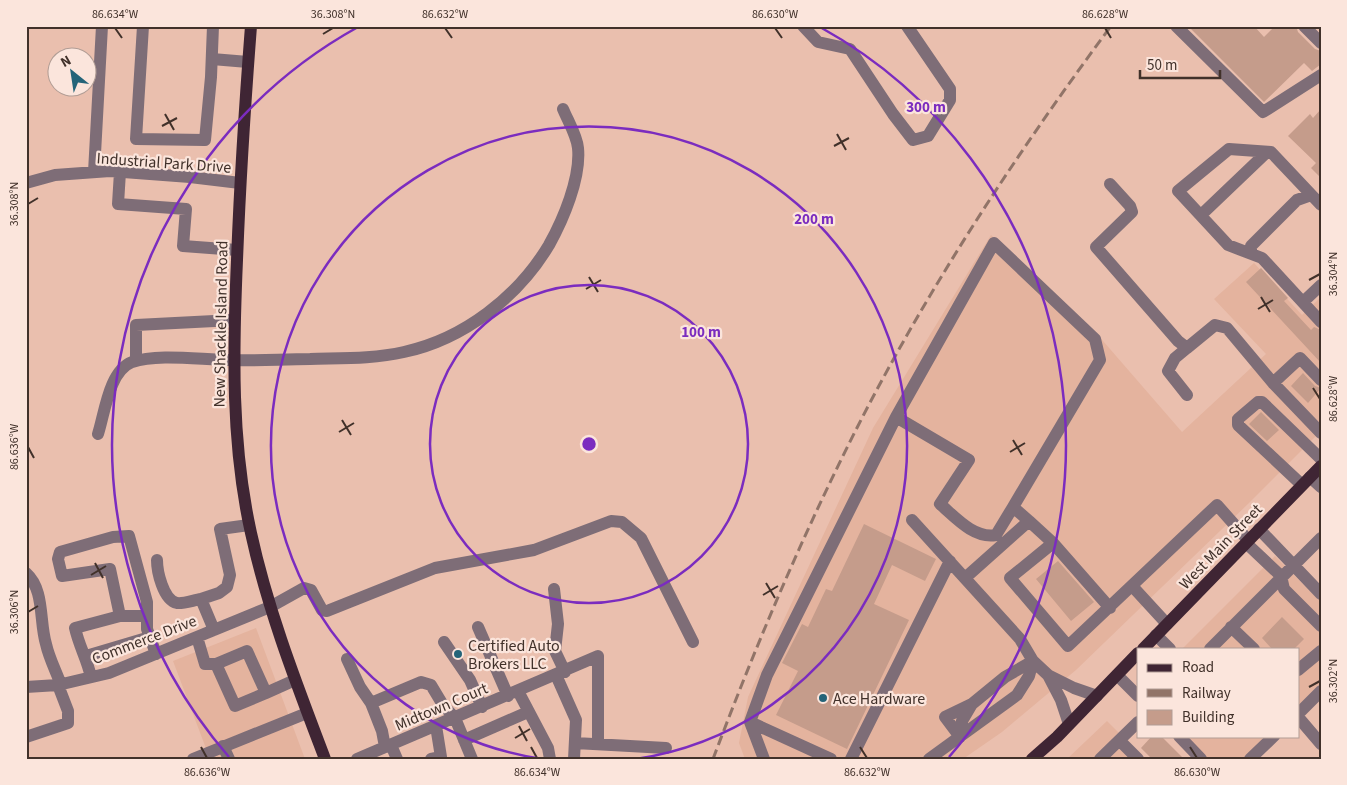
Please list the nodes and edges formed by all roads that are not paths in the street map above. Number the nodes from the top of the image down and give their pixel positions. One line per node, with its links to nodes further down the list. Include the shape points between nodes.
1 (102, 26): 15 (street)
2 (143, 26): 10 (street, via 136,139 205,140)
3 (213, 26): 10 (street)
4 (250, 26): 11 (main road, New Shackle Island Road)
5 (803, 26): 6 (street, via 818,42 850,49 913,140 928,136 950,100 950,90)
6 (907, 26)
7 (1176, 26): 12 (street, via 1263,112)
8 (1304, 26): 9 (street)
9 (1321, 43)
10 (212, 59): 11 (street)
11 (248, 62): 18 (main road, New Shackle Island Road)
12 (1321, 75)
13 (564, 109): 30 (street, via 578,148 566,210 542,256 525,279 499,304 458,331 406,352 331,359)
14 (1266, 152): 20 (street, via 1271,152); 22 (street); 22 (street, via 1229,149 1178,191)
15 (94, 172): 16 (street, Industrial Park Drive); 17 (street, Industrial Park Drive, via 55,175)
16 (120, 172): 18 (street, Industrial Park Drive); 24 (street, via 118,204 186,209 183,246)
17 (26, 183)
18 (240, 183): 24 (main road, New Shackle Island Road)
19 (1110, 184): 29 (street, via 1132,212 1096,247)
20 (1311, 194): 21 (street); 23 (street, via 1297,200)
21 (1321, 205)
22 (1204, 212): 23 (street, via 1228,245)
23 (1251, 249): 26 (street)
24 (237, 250): 27 (main road, New Shackle Island Road)
25 (1321, 285): 26 (street)
26 (1303, 302): 28 (street)
27 (234, 320): 30 (main road, New Shackle Island Road); 31 (street, via 136,325)
28 (1321, 322)
29 (1187, 348): 33 (street, via 1215,325 1227,328); 34 (street, via 1175,358 1168,371)
30 (232, 360): 31 (street, via 157,358); 46 (main road, New Shackle Island Road, via 238,457)
31 (136, 361): 37 (street, via 118,371)
32 (1321, 380): 33 (street, via 1300,358)
33 (1273, 383): 36 (street)
34 (1187, 395)
35 (896, 417): 43 (street, via 969,460 940,504 967,528 988,536 996,534); 43 (street, via 994,242 1095,339 1100,360); 107 (street, via 767,675)
36 (1319, 431): 38 (street)
37 (98, 434)
38 (1303, 442): 39 (street); 41 (street, via 1262,402 1238,420 1238,425)
39 (1321, 459)
40 (1321, 466): 41 (main road, West Main Street)
41 (1306, 481): 42 (street); 47 (main road, West Main Street)
42 (1321, 487)
43 (1013, 507): 45 (street)
44 (912, 520): 52 (street)
45 (1030, 521): 50 (street); 56 (street)
46 (249, 525): 60 (street, via 220,529 230,575 227,587); 61 (main road, New Shackle Island Road)
47 (1259, 529): 49 (main road, West Main Street); 53 (street)
48 (1321, 538): 53 (street)
49 (1247, 542): 55 (street); 57 (street, via 1217,505); 65 (main road, West Main Street)
50 (1053, 543): 62 (street); 62 (street, via 1010,578 1068,646)
51 (157, 560): 60 (street, via 158,574 172,601)
52 (950, 561): 56 (street); 135 (street)
53 (1292, 566): 55 (street); 59 (street)
54 (26, 573): 92 (street, via 34,580 46,644)
55 (1281, 576): 66 (street, via 1284,589); 68 (street)
56 (965, 578): 84 (street, via 1020,639)
57 (1133, 586): 62 (street); 65 (street)
58 (554, 589): 87 (street, via 558,624 555,651)
59 (1321, 594)
60 (201, 599): 69 (street)
61 (270, 607): 69 (street, Commerce Drive); 74 (street, Commerce Drive, via 304,588 311,590 322,610 327,611 435,568 534,550 612,521 622,522 641,538); 91 (main road, New Shackle Island Road)
62 (1110, 608)
63 (120, 616): 64 (street); 64 (street, via 110,569 62,576 58,559 60,552 113,537 130,536 147,602); 82 (street, via 76,628 80,649)
64 (147, 616): 71 (street)
65 (1167, 624): 70 (main road, West Main Street)
66 (1321, 626)
67 (478, 627): 96 (street)
68 (1231, 627): 77 (street); 78 (street)
69 (214, 630): 72 (street, Commerce Drive)
70 (1156, 635): 75 (main road, West Main Street); 76 (street)
71 (150, 637): 80 (street); 82 (street)
72 (197, 637): 80 (street, Commerce Drive); 85 (street, via 205,664)
73 (444, 642): 101 (street, via 470,680)
74 (693, 642)
75 (1143, 648)
76 (1169, 648)
77 (1211, 648)
78 (1253, 648)
79 (1321, 650): 86 (street)
80 (156, 654): 90 (street, Commerce Drive)
81 (1137, 654): 89 (main road)
82 (86, 656): 90 (street)
83 (347, 659): 99 (street)
84 (1032, 661): 88 (street); 100 (street, via 1005,677); 111 (street, via 1029,676 1017,695)
85 (216, 664): 95 (street, via 247,651); 95 (street, via 235,706)
86 (1300, 668)
87 (561, 673): 96 (street, Midtown Court); 117 (street, via 576,720); 118 (street, Midtown Court, via 598,656)
88 (1048, 675): 98 (street); 109 (street)
89 (1117, 675): 97 (street); 98 (main road)
90 (90, 677): 92 (street, Commerce Drive)
91 (295, 680): 95 (street); 102 (main road, New Shackle Island Road)
92 (60, 685): 93 (street, Commerce Drive); 112 (street, via 70,718 68,723)
93 (26, 687)
94 (1321, 691): 104 (street)
95 (266, 693)
96 (513, 694): 101 (street, Midtown Court); 103 (street)
97 (1137, 695)
98 (1097, 696): 109 (main road)
99 (371, 703): 105 (street, via 421,682 431,685); 121 (street)
100 (972, 704): 111 (street, via 962,721); 111 (street, via 945,717)
101 (482, 706): 105 (street, Midtown Court)
102 (307, 712): 120 (street); 126 (main road, New Shackle Island Road)
103 (528, 712): 115 (street); 131 (street, via 548,748)
104 (1300, 714)
105 (455, 718): 110 (street, Midtown Court); 115 (street)
106 (1300, 718): 119 (street)
107 (750, 722): 133 (street); 134 (street)
108 (1137, 723): 116 (street)
109 (1069, 724): 123 (main road)
110 (436, 726): 121 (street, Midtown Court); 129 (street, via 441,757)
111 (960, 736): 136 (street)
112 (26, 737)
113 (1181, 738): 139 (street)
114 (1272, 738): 140 (street)
115 (464, 740): 130 (street)
116 (1120, 740): 137 (street); 138 (street)
117 (575, 743): 118 (street); 132 (street)
118 (598, 744): 122 (street)
119 (1321, 744)
120 (222, 746): 124 (street); 125 (street)
121 (388, 746): 127 (street, Midtown Court); 128 (street)
122 (666, 748)
123 (1039, 756)
124 (193, 759)
125 (229, 759)
126 (325, 759)
127 (357, 759)
128 (397, 759)
129 (431, 759)
130 (472, 759)
131 (550, 759)
132 (574, 759)
133 (764, 759)
134 (831, 759)
135 (852, 759)
136 (929, 759)
137 (1100, 759)
138 (1138, 759)
139 (1201, 759)
140 (1250, 759)

